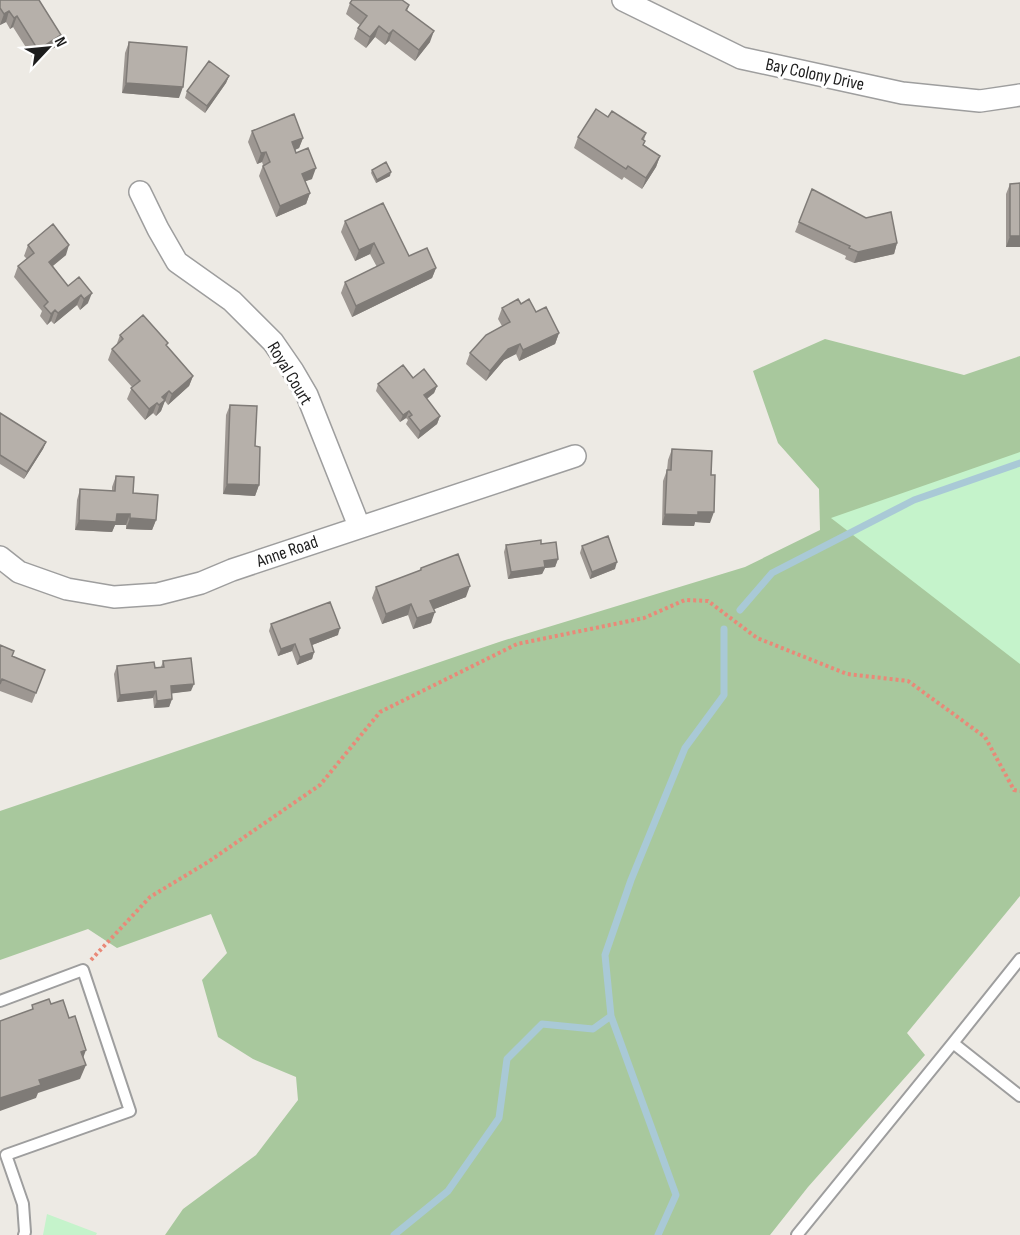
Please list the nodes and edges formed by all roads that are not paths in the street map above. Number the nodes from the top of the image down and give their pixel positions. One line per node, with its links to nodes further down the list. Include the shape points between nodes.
1 (623, 0): 2 (street, Bay Colony Drive, via 741,58 902,93 980,101)
2 (1020, 95)
3 (140, 192): 5 (street, Royal Court, via 177,262 232,301 273,342 293,371 307,395)
4 (575, 456): 5 (street, Anne Road)
5 (359, 526): 6 (street, Anne Road, via 201,583 158,594 114,597 67,589 19,572)
6 (0, 557)
7 (1020, 959): 9 (lane)
8 (0, 1001): 11 (lane, via 83,970 130,1111)
9 (953, 1043): 10 (lane); 13 (lane)
10 (1020, 1096)
11 (3, 1156): 12 (lane, via 23,1204)
12 (24, 1235)
13 (797, 1235)

